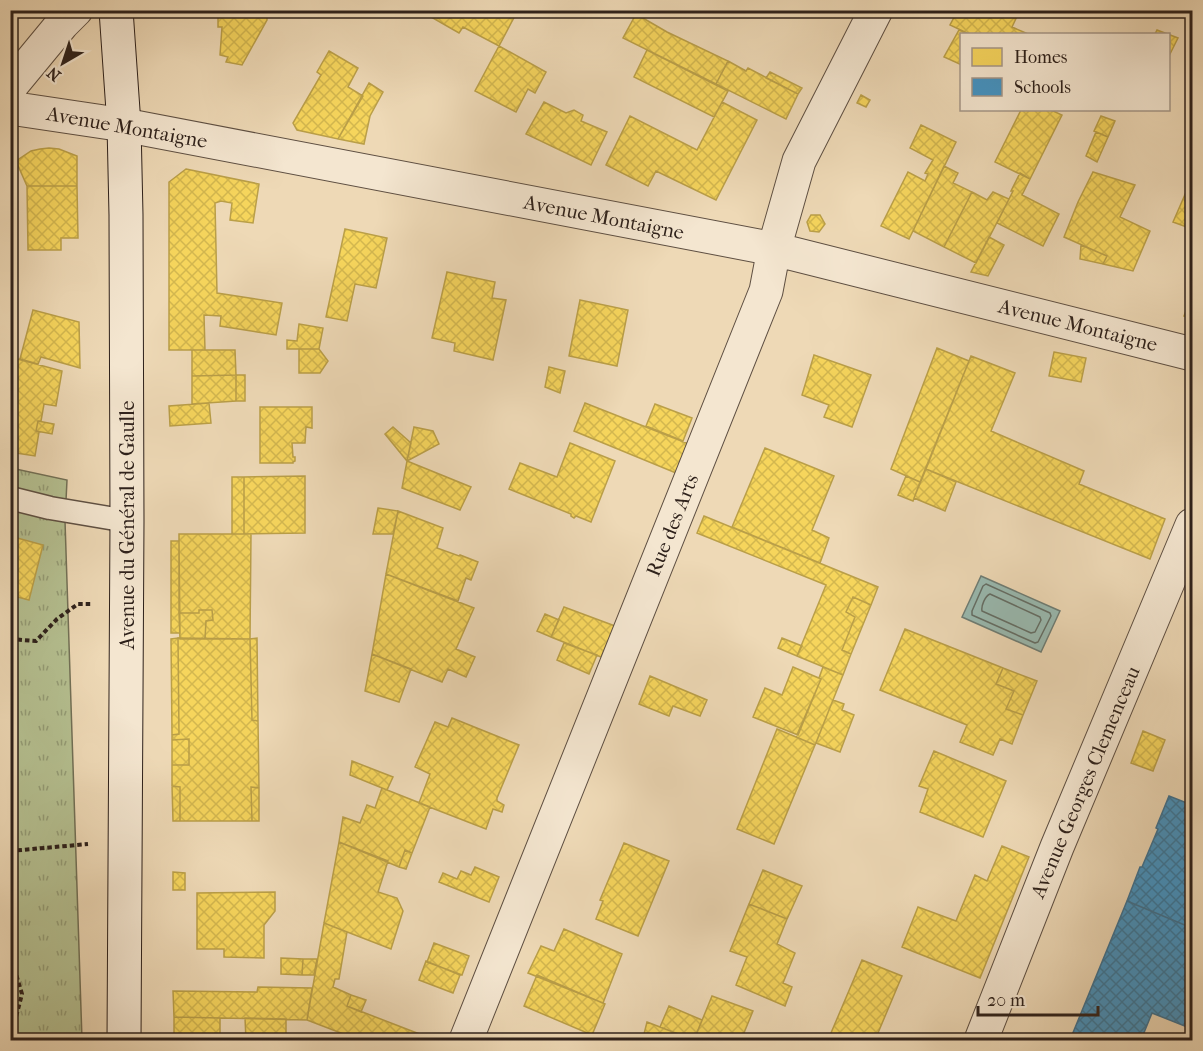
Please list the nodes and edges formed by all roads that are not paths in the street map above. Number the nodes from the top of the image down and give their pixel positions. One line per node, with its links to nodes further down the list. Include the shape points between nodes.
1 (76, 10): 4 (street)
2 (116, 10): 6 (street, Avenue du Général de Gaulle)
3 (876, 10): 7 (street, Rue des Arts, via 799,161)
4 (10, 87)
5 (10, 108): 6 (street, Avenue Montaigne)
6 (124, 125): 7 (street, Avenue Montaigne); 10 (street, Avenue du Général de Gaulle)
7 (774, 249): 8 (street, Avenue Montaigne); 13 (street, Rue des Arts, via 766,291)
8 (1192, 354)
9 (10, 498): 10 (lane)
10 (127, 521): 12 (street, Avenue du Général de Gaulle)
11 (1192, 525): 14 (street, Avenue Georges Clemenceau, via 1057,847)
12 (124, 1041)
13 (466, 1041)
14 (981, 1041)

